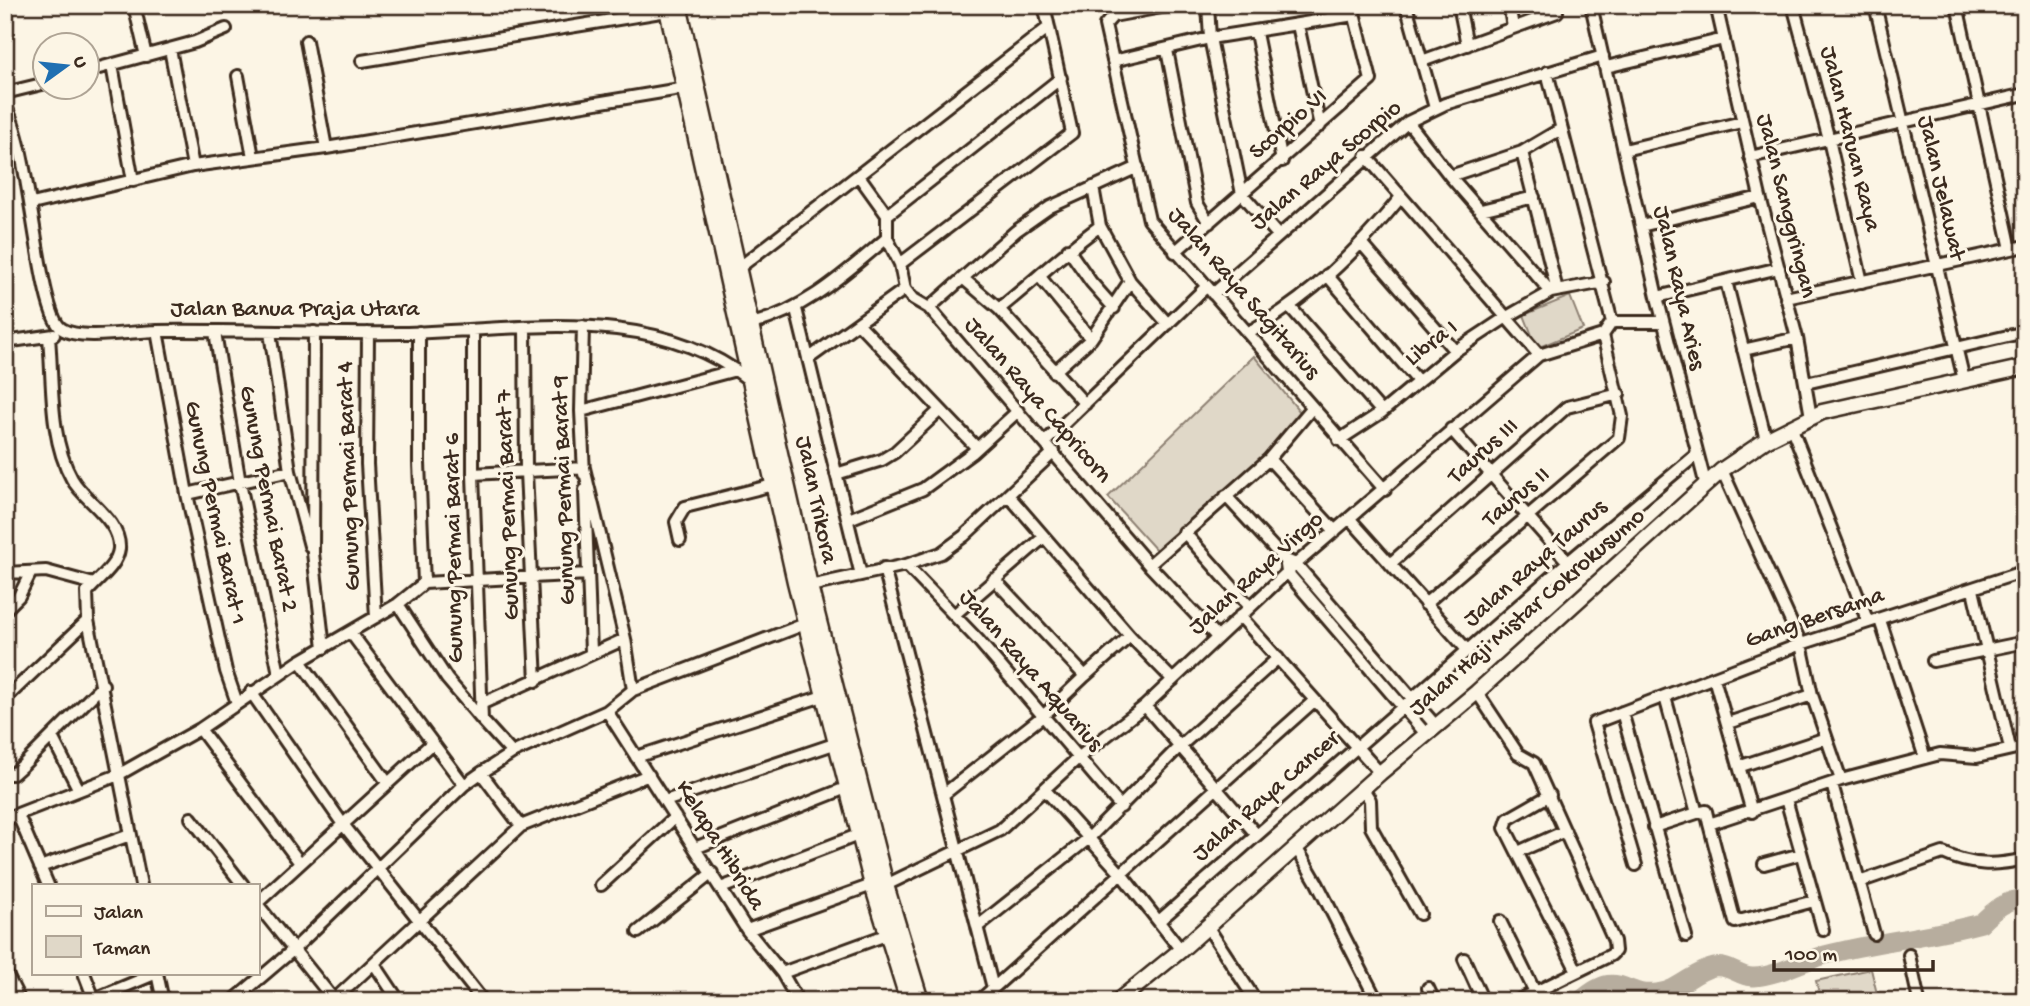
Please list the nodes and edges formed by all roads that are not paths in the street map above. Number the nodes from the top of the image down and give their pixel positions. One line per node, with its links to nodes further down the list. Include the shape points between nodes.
1 (134, 5): 27 (street)
2 (1044, 5): 17 (street)
3 (1173, 5): 29 (street, Jalan Raya Sagitarius, via 1108,18 1105,25)
4 (1208, 5): 21 (street)
5 (1406, 5): 30 (street)
6 (1459, 5): 24 (street)
7 (1509, 5): 18 (street)
8 (1556, 5): 18 (street, via 1557,12)
9 (1591, 5): 31 (street, Jalan Raya Aries)
10 (1716, 5): 22 (street, Jalan Sanggringan)
11 (1793, 5): 49 (street, Jalan Haruan Raya)
12 (1875, 5): 46 (street, Jalan Jelawat)
13 (1957, 5): 41 (street)
14 (671, 7): 28 (street); 38 (main road, Jalan Trikora); 80 (main road, Jalan Trikora)
15 (1353, 10): 16 (street); 47 (street, Scorpio VI, via 1371,80)
16 (1298, 25): 20 (street); 47 (street)
17 (1049, 27): 36 (street); 59 (street)
18 (1513, 27): 24 (street)
19 (226, 29): 25 (street)
20 (1256, 33): 21 (street); 56 (street)
21 (1210, 38): 26 (street); 63 (street)
22 (1724, 39): 31 (street, Jalan Raya Scorpio); 45 (street, Jalan Sanggringan)
23 (306, 41): 50 (street)
24 (1467, 45): 30 (street)
25 (170, 49): 27 (street); 57 (street)
26 (1167, 50): 29 (street); 70 (street, via 1197,203)
27 (146, 56): 32 (street)
28 (362, 61)
29 (1113, 61): 58 (street, Jalan Raya Sagitarius)
30 (1422, 61): 43 (street)
31 (1604, 62): 34 (street, Jalan Raya Scorpio); 51 (street, Jalan Raya Aries)
32 (112, 65): 33 (street); 61 (street)
33 (102, 68)
34 (1547, 72): 43 (street, Jalan Raya Scorpio); 48 (street)
35 (237, 76): 54 (street)
36 (1061, 78): 69 (street); 81 (street, via 1072,133)
37 (32, 86): 39 (street)
38 (686, 88): 50 (street); 80 (main road, Jalan Trikora)
39 (5, 93)
40 (2025, 94): 41 (street)
41 (1979, 104): 46 (street); 78 (street)
42 (5, 106): 67 (street)
43 (1436, 108): 44 (street, Jalan Raya Scorpio)
44 (1408, 122): 53 (street, Jalan Raya Scorpio); 60 (street)
45 (1742, 122): 51 (street); 55 (street, Jalan Sanggringan)
46 (1903, 122): 49 (street); 82 (street, Jalan Jelawat)
47 (1320, 126): 56 (street, Scorpio VI)
48 (1561, 129): 52 (street); 89 (street)
49 (1829, 140): 55 (street); 90 (street, Jalan Haruan Raya)
50 (326, 148): 54 (street)
51 (1624, 150): 72 (street, Jalan Raya Aries)
52 (1522, 152): 60 (street); 65 (street)
53 (1366, 156): 64 (street); 73 (street, Jalan Raya Scorpio)
54 (253, 157): 57 (street)
55 (1750, 157): 66 (street, Jalan Sanggringan)
56 (1282, 161): 63 (street, Scorpio VI)
57 (192, 166): 61 (street)
58 (1138, 167): 62 (street); 79 (street, Jalan Raya Sagitarius, via 1149,220)
59 (859, 176): 69 (street); 80 (street)
60 (1450, 176): 68 (street)
61 (133, 181): 67 (street)
62 (1093, 187): 71 (street); 86 (street, via 1016,231)
63 (1242, 194): 70 (street, Scorpio VI); 73 (street)
64 (1401, 197): 75 (street); 101 (street)
65 (1534, 197): 68 (street); 93 (street)
66 (1760, 197): 72 (street); 83 (street, Jalan Sanggringan)
67 (32, 204): 109 (street, via 50,314)
68 (1481, 210): 93 (street)
69 (887, 215): 74 (street)
70 (1209, 222): 79 (street, Scorpio VI)
71 (1100, 226): 77 (street); 87 (street)
72 (1641, 226): 94 (street, Jalan Raya Aries)
73 (1277, 234): 92 (street, Jalan Raya Scorpio)
74 (887, 238): 81 (street); 99 (street)
75 (1362, 244): 84 (street); 126 (street)
76 (2025, 246): 78 (street)
77 (1069, 249): 85 (street); 97 (street)
78 (2011, 249): 82 (street)
79 (1175, 252): 92 (street, Jalan Raya Sagitarius)
80 (734, 261): 105 (main road, Jalan Trikora); 132 (main road, Jalan Trikora)
81 (900, 264): 91 (street)
82 (1937, 266): 90 (street); 124 (street, Jalan Jelawat)
83 (1779, 268): 88 (street); 95 (street, Jalan Sanggringan)
84 (1327, 275): 98 (street); 134 (street)
85 (1040, 277): 100 (street); 122 (street)
86 (965, 279): 96 (street); 100 (street)
87 (1130, 281): 97 (street); 106 (street)
88 (1726, 281): 94 (street); 125 (street)
89 (1604, 282): 93 (street, Libra I); 102 (street)
90 (1862, 282): 95 (street)
91 (905, 289): 96 (street, Jalan Raya Capricorn); 104 (street)
92 (1210, 290): 106 (street, Jalan Raya Scorpio); 116 (street, Jalan Raya Sagitarius)
93 (1554, 291): 101 (street, Libra I)
94 (1657, 297): 103 (street, Jalan Raya Aries)
95 (1786, 298): 121 (street, Jalan Sanggringan)
96 (929, 308): 141 (street, Jalan Raya Capricorn)
97 (1115, 308): 122 (street)
98 (1291, 308): 116 (street); 142 (street)
99 (796, 309): 105 (street); 128 (street)
100 (999, 309): 131 (street)
101 (1504, 318): 126 (street, Libra I); 127 (street)
102 (1612, 322): 103 (street); 119 (street)
103 (1663, 322): 151 (street, Jalan Raya Aries)
104 (858, 323): 128 (street); 140 (street)
105 (751, 324): 164 (main road, Jalan Trikora)
106 (1168, 324): 137 (street, Jalan Raya Scorpio)
107 (583, 326): 108 (street, Jalan Banua Praja Utara); 130 (street, Jalan Banua Praja Utara, via 677,342); 139 (street, Gunung Permai Barat 9)
108 (525, 327): 110 (street, Jalan Banua Praja Utara); 156 (street, Gunung Permai Barat 7)
109 (62, 329): 111 (street, Jalan Banua Praja Utara, via 78,334); 120 (street)
110 (473, 330): 115 (street, Jalan Banua Praja Utara); 157 (street, Gunung Permai Barat 6)
111 (157, 331): 112 (street, Jalan Banua Praja Utara); 165 (street, Gunung Permai Barat 1)
112 (215, 332): 113 (street, Jalan Banua Praja Utara); 160 (street, Gunung Permai Barat 2)
113 (270, 332): 114 (street, Jalan Banua Praja Utara); 154 (street)
114 (314, 332): 118 (street, Jalan Banua Praja Utara); 175 (street)
115 (419, 332): 118 (street, Jalan Banua Praja Utara); 190 (street)
116 (1248, 332): 138 (street, Jalan Raya Sagitarius)
117 (2025, 332): 124 (street)
118 (368, 333): 200 (street, Gunung Permai Barat 4, via 367,464)
119 (1603, 335): 127 (street, Jalan Raya Virgo); 136 (street)
120 (49, 337): 123 (street); 191 (street, via 62,457 72,480 101,511 118,541 115,559)
121 (1797, 338): 125 (street); 135 (street, Jalan Sanggringan)
122 (1091, 339): 131 (street)
123 (5, 342)
124 (1956, 348): 133 (street, Jalan Jelawat); 135 (street)
125 (1743, 350): 147 (street)
126 (1455, 351): 134 (street, Libra I)
127 (1539, 355): 145 (street, Jalan Raya Virgo)
128 (808, 359): 158 (street)
129 (2025, 368): 133 (main road, Jalan Haji Mistar Cokrokusumo)
130 (736, 369): 132 (street, Jalan Banua Praja Utara); 139 (street)
131 (1054, 372): 137 (street)
132 (750, 380): 162 (main road, Jalan Trikora)
133 (1964, 380): 143 (main road, Jalan Haji Mistar Cokrokusumo, via 1843,405)
134 (1418, 381): 142 (street, Libra I)
135 (1806, 383): 143 (street, Jalan Sanggringan)
136 (1619, 394): 159 (street, Taurus III, via 1567,407); 168 (street, Taurus II, via 1619,438)
137 (1085, 404): 148 (street, Jalan Raya Scorpio)
138 (1312, 408): 146 (street, Jalan Raya Sagitarius); 152 (street)
139 (581, 411): 153 (street, Gunung Permai Barat 9)
140 (939, 411): 149 (street); 158 (street, via 882,460)
141 (1018, 411): 148 (street, Jalan Raya Capricorn); 149 (street)
142 (1382, 412): 146 (street, Libra I)
143 (1811, 417): 144 (main road, Jalan Haji Mistar Cokrokusumo)
144 (1791, 426): 147 (main road, Jalan Haji Mistar Cokrokusumo); 203 (street)
145 (1451, 429): 159 (street); 163 (street, Jalan Raya Virgo)
146 (1339, 440): 163 (street, Jalan Raya Sagitarius)
147 (1766, 440): 155 (main road, Jalan Haji Mistar Cokrokusumo)
148 (1045, 442): 150 (street, Jalan Raya Capricorn)
149 (977, 448): 169 (street, via 923,489)
150 (1054, 452): 166 (street); 179 (street, Jalan Raya Capricorn)
151 (1696, 455): 161 (street, Jalan Raya Aries); 176 (street, Jalan Raya Taurus)
152 (1269, 459): 167 (street); 171 (street)
153 (584, 468): 156 (street); 185 (street, Gunung Permai Barat 9); 208 (street)
154 (290, 471): 160 (street); 175 (street)
155 (1722, 471): 161 (main road, Jalan Haji Mistar Cokrokusumo); 210 (street)
156 (526, 472): 157 (street); 187 (street, Gunung Permai Barat 7)
157 (473, 474): 188 (street, Gunung Permai Barat 6)
158 (836, 474): 169 (street)
159 (1490, 475): 168 (street); 177 (street, Taurus III)
160 (240, 482): 165 (street); 218 (street, Gunung Permai Barat 2)
161 (1706, 486): 225 (main road, Jalan Haji Mistar Cokrokusumo)
162 (774, 489): 164 (main road); 174 (street, via 685,507 677,522); 204 (main road, Jalan Trikora)
163 (1385, 490): 170 (street, Jalan Raya Virgo)
164 (790, 491): 192 (main road, Jalan Trikora)
165 (187, 495): 233 (street, Gunung Permai Barat 1)
166 (1009, 496): 173 (street); 178 (street, via 941,552)
167 (1226, 496): 172 (street); 181 (street)
168 (1528, 517): 176 (street); 195 (street, Taurus II)
169 (849, 519): 186 (street)
170 (1350, 519): 171 (street, Jalan Raya Virgo); 177 (street)
171 (1335, 531): 181 (street, Jalan Raya Virgo)
172 (1184, 532): 179 (street); 196 (street)
173 (1044, 537): 189 (street); 206 (street)
174 (680, 540)
175 (313, 553): 211 (street)
176 (1568, 562): 213 (street, Jalan Raya Taurus)
177 (1390, 564): 195 (street)
178 (906, 565): 180 (street); 198 (street, Jalan Raya Aquarius)
179 (1149, 565): 207 (street, Jalan Raya Capricorn)
180 (884, 568): 186 (street); 270 (street)
181 (1292, 568): 196 (street, Jalan Raya Virgo); 231 (street); 236 (street)
182 (2025, 571): 193 (street, Gang Bersama)
183 (31, 572): 184 (street); 191 (street); 197 (street, via 19,596)
184 (5, 573)
185 (588, 575): 187 (street); 214 (street, Gunung Permai Barat 9)
186 (861, 575): 192 (street)
187 (531, 578): 188 (street); 222 (street, Gunung Permai Barat 7)
188 (477, 579): 190 (street); 234 (street, Gunung Permai Barat 6)
189 (995, 579): 198 (street); 219 (street)
190 (424, 583): 194 (street)
191 (94, 584): 201 (street, via 88,592)
192 (810, 586): 308 (main road, Jalan Trikora)
193 (1973, 590): 202 (street, Gang Bersama); 212 (street)
194 (398, 604): 200 (street); 240 (street, via 447,680)
195 (1425, 604): 213 (street)
196 (1250, 607): 199 (street, Jalan Raya Virgo)
197 (5, 610)
198 (954, 615): 239 (street, Jalan Raya Aquarius)
199 (1240, 616): 207 (street, Jalan Raya Virgo); 215 (street)
200 (376, 617): 205 (street)
201 (88, 620): 223 (street); 230 (street)
202 (1880, 620): 203 (street, Gang Bersama); 255 (street)
203 (1868, 622): 210 (street, Gang Bersama)
204 (805, 624): 224 (street); 228 (main road, Jalan Trikora)
205 (351, 633): 211 (street); 246 (street)
206 (1130, 636): 219 (street); 221 (street)
207 (1217, 637): 221 (street, Jalan Raya Virgo)
208 (625, 639): 214 (street); 224 (street)
209 (2025, 642): 212 (street)
210 (1801, 644): 220 (street, Gang Bersama); 227 (street)
211 (324, 648): 216 (street)
212 (1989, 649): 217 (street); 251 (street)
213 (1468, 651): 231 (street, Jalan Raya Taurus)
214 (591, 652): 222 (street)
215 (1278, 658): 232 (street); 249 (street)
216 (300, 661): 218 (street); 262 (street)
217 (1933, 661)
218 (279, 674): 226 (street)
219 (1085, 676): 239 (street)
220 (1714, 678): 229 (street, Gang Bersama); 241 (street)
221 (1173, 680): 235 (street, Jalan Raya Virgo)
222 (536, 681): 234 (street)
223 (103, 685): 244 (street); 260 (street)
224 (633, 690): 237 (street)
225 (1477, 691): 243 (main road, Jalan Haji Mistar Cokrokusumo); 271 (street, via 1518,754 1534,763)
226 (251, 692): 233 (street); 281 (street)
227 (1812, 695): 241 (street); 245 (street)
228 (823, 696): 247 (main road, Jalan Trikora); 253 (street)
229 (1665, 697): 238 (street, Gang Bersama); 276 (street)
230 (5, 699)
231 (1414, 699): 236 (street, Jalan Raya Taurus); 243 (street)
232 (1314, 701): 250 (street); 266 (street)
233 (237, 703): 242 (street)
234 (481, 704): 240 (street, Gunung Permai Barat 6)
235 (1145, 706): 249 (street); 254 (street, Jalan Raya Virgo)
236 (1405, 708): 243 (street); 250 (street, Jalan Raya Cancer)
237 (607, 711): 252 (street); 253 (street, Kelapa Hibrida)
238 (1622, 712): 284 (street); 298 (street, Gang Bersama, via 1593,727)
239 (1044, 715): 254 (street, Jalan Raya Aquarius); 270 (street)
240 (482, 720): 252 (street)
241 (1728, 723): 256 (street)
242 (200, 729): 260 (street); 296 (street)
243 (1430, 729): 258 (main road, Jalan Haji Mistar Cokrokusumo)
244 (51, 737): 259 (street, via 13,774); 268 (street)
245 (1826, 738): 256 (street); 263 (street)
246 (431, 744): 262 (street); 264 (street)
247 (834, 744): 265 (main road, Jalan Trikora); 273 (street)
248 (2025, 746): 251 (street)
249 (1179, 747): 266 (street); 274 (street)
250 (1356, 747): 258 (street); 286 (street, Jalan Raya Cancer)
251 (2010, 748): 255 (street, via 1978,757 1947,753)
252 (512, 753): 257 (street)
253 (636, 757): 261 (street, Kelapa Hibrida)
254 (1078, 758): 269 (street, Jalan Raya Virgo); 274 (street, Jalan Raya Aquarius)
255 (1925, 758): 263 (street)
256 (1741, 766): 275 (street)
257 (481, 773): 264 (street); 283 (street)
258 (1380, 773): 267 (main road, Jalan Haji Mistar Cokrokusumo)
259 (5, 774)
260 (118, 775): 268 (street); 287 (street)
261 (649, 775): 273 (street, Kelapa Hibrida); 283 (street)
262 (387, 782): 281 (street)
263 (1836, 782): 272 (street); 303 (street)
264 (464, 785): 300 (street)
265 (845, 788): 288 (main road, Jalan Trikora); 291 (street)
266 (1214, 788): 286 (street); 302 (street)
267 (1363, 789): 290 (main road, Jalan Haji Mistar Cokrokusumo); 313 (street, via 1370,800 1371,827)
268 (79, 790): 277 (street)
269 (1046, 791): 289 (street); 292 (street, Jalan Raya Virgo, via 1000,830)
270 (944, 794): 292 (street)
271 (1550, 796): 285 (street); 293 (street, via 1508,819 1505,828)
272 (1786, 799): 275 (street); 294 (street)
273 (665, 801): 278 (street, Kelapa Hibrida)
274 (1121, 807): 289 (street)
275 (1752, 811): 282 (street)
276 (1697, 813): 282 (street, via 1706,811); 284 (street)
277 (18, 815): 280 (street); 299 (street)
278 (675, 817): 291 (street, Kelapa Hibrida); 307 (street)
279 (191, 818): 306 (street)
280 (5, 819)
281 (342, 823): 296 (street); 300 (street)
282 (1709, 824): 311 (street, via 1735,922)
283 (521, 826): 314 (street)
284 (1654, 827): 324 (street)
285 (1565, 831): 293 (street); 331 (street, via 1615,951)
286 (1256, 834): 315 (street, Jalan Raya Cancer)
287 (130, 835): 299 (street); 305 (street)
288 (858, 835): 308 (main road, Jalan Trikora); 309 (street)
289 (1089, 838): 302 (street); 318 (street)
290 (1296, 847): 317 (main road, Jalan Haji Mistar Cokrokusumo); 353 (street)
291 (695, 848): 301 (street, Kelapa Hibrida)
292 (959, 852): 308 (street, Jalan Raya Virgo); 318 (street)
293 (1518, 852): 331 (street)
294 (1801, 853): 297 (street); 311 (street)
295 (2025, 859): 303 (street, via 1993,866 1964,863 1943,853)
296 (300, 863): 310 (street)
297 (1764, 864)
298 (1636, 865)
299 (40, 867): 304 (street)
300 (380, 867): 314 (street); 325 (street)
301 (712, 873): 309 (street, Kelapa Hibrida); 321 (street)
302 (1122, 875): 315 (street); 336 (street)
303 (1859, 882): 322 (street)
304 (48, 884)
305 (141, 884)
306 (242, 884)
307 (601, 885)
308 (879, 885): 319 (street, Jalan Raya Virgo); 323 (main road, Jalan Trikora); 349 (main road, Jalan Trikora)
309 (721, 888): 319 (street, Kelapa Hibrida)
310 (259, 901)
311 (1814, 901): 320 (street)
312 (259, 906): 325 (street)
313 (1420, 914)
314 (420, 919): 329 (street); 339 (street)
315 (1159, 921): 326 (street)
316 (1500, 921): 338 (street)
317 (1207, 926): 326 (main road, Jalan Haji Mistar Cokrokusumo); 352 (street)
318 (977, 927): 336 (street)
319 (747, 930): 332 (street, Kelapa Hibrida)
320 (1823, 930)
321 (638, 932)
322 (1874, 934)
323 (886, 935): 332 (street); 348 (main road, Jalan Trikora)
324 (1686, 936)
325 (293, 950): 341 (street); 344 (street)
326 (1181, 950): 351 (main road, Jalan Haji Mistar Cokrokusumo)
327 (1909, 955): 357 (street)
328 (1464, 959): 355 (street)
329 (375, 965): 341 (street); 345 (street)
330 (5, 971): 342 (street)
331 (1577, 971): 338 (street)
332 (782, 973): 347 (street, Kelapa Hibrida)
333 (84, 974): 340 (street)
334 (155, 974): 340 (street)
335 (157, 974): 343 (street)
336 (993, 988): 350 (street)
337 (1427, 988): 354 (street)
338 (1535, 992): 356 (street)
339 (480, 997): 346 (street)
340 (92, 1000)
341 (334, 1000)
342 (20, 1001)
343 (163, 1001)
344 (233, 1001)
345 (399, 1001)
346 (467, 1001)
347 (798, 1001)
348 (908, 1001)
349 (921, 1001)
350 (979, 1001)
351 (1118, 1001)
352 (1256, 1001)
353 (1377, 1001)
354 (1434, 1001)
355 (1483, 1001)
356 (1517, 1001)
357 (1919, 1001)

